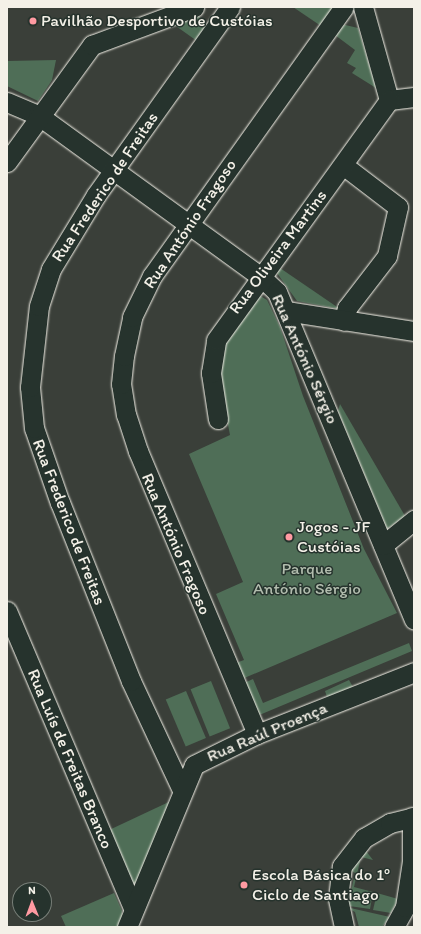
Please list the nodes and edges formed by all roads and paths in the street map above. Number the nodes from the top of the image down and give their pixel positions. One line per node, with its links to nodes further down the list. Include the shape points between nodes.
1 (194, 7): 8 (street, via 92,45)
2 (230, 7): 11 (street, Rua Frederico de Freitas)
3 (344, 7): 12 (street, Rua António Fragoso)
4 (363, 7): 6 (street)
5 (414, 97): 6 (street)
6 (389, 100): 10 (street, Rua Oliveira Martins)
7 (7, 102): 8 (street, Rua António Sérgio)
8 (38, 115): 9 (street); 11 (street, Rua António Sérgio)
9 (7, 162)
10 (343, 165): 13 (street, Rua Oliveira Martins); 15 (street, via 398,207 387,256 347,308)
11 (114, 170): 12 (street, Rua António Sérgio); 25 (street, Rua Frederico de Freitas, via 51,269 39,306 30,388 34,428 131,681)
12 (188, 223): 13 (street, Rua António Sérgio); 24 (street, Rua António Fragoso, via 152,276 132,317 122,384 126,415 147,476)
13 (260, 276): 14 (street, Rua António Sérgio, via 277,292); 17 (street, Rua Oliveira Martins, via 216,340 211,373)
14 (286, 311): 15 (street); 19 (street, Rua António Sérgio)
15 (344, 322): 16 (street)
16 (414, 331)
17 (218, 419)
18 (414, 520): 19 (street)
19 (383, 545): 20 (street, Rua António Sérgio)
20 (409, 592): 22 (street, Rua António Sérgio)
21 (7, 611): 27 (street, Rua Luís de Freitas Branco)
22 (414, 620)
23 (414, 672): 24 (street, Rua Raúl Proença)
24 (257, 734): 25 (street, Rua Raúl Proença, via 194,765)
25 (182, 790): 27 (street, Rua Raúl Proença)
26 (413, 817): 29 (street, via 390,823 364,838 342,866 338,898); 30 (street, via 412,861 405,907)
27 (133, 908): 28 (street, Rua Raúl Proença)
28 (127, 927)
29 (344, 927)
30 (394, 927)

